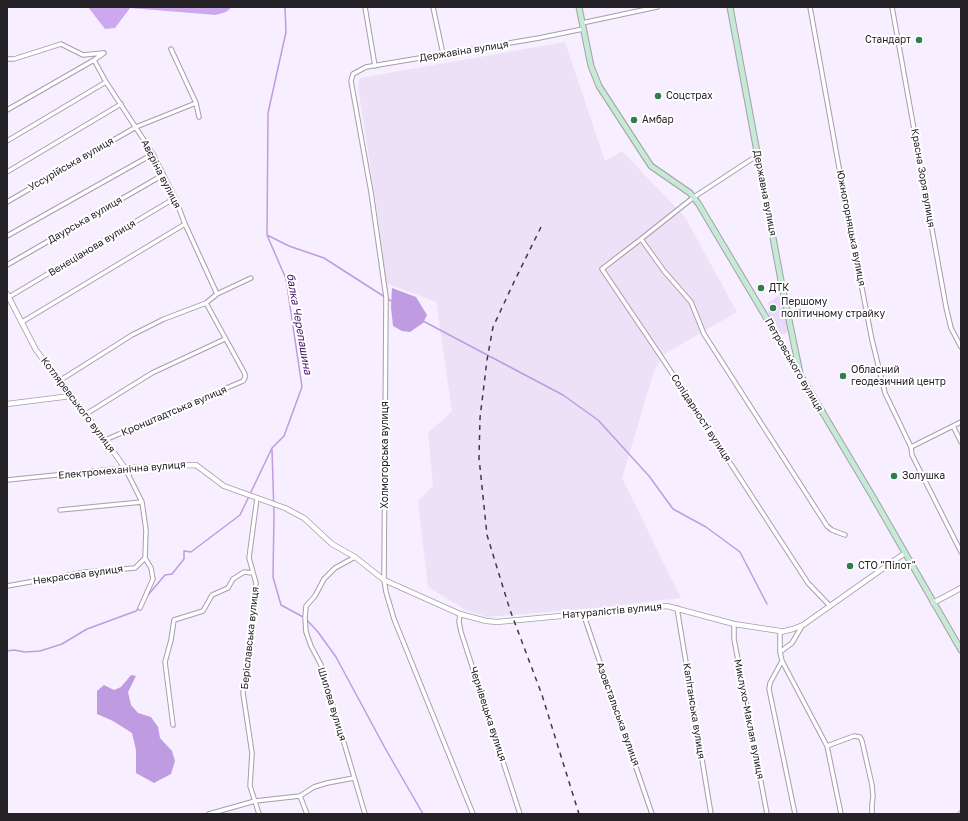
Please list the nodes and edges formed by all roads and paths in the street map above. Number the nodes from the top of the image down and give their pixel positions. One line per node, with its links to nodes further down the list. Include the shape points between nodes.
1 (365, 7): 14 (street)
2 (433, 7): 11 (street)
3 (579, 7): 8 (main road, Петровського вулиця)
4 (655, 7): 8 (street)
5 (730, 7): 24 (main road, Державна вулиця)
6 (810, 7): 50 (street, Южногорняцька вулиця, via 872,340 885,393)
7 (892, 7): 40 (street, Красна Зоря вулиця, via 946,307 951,328)
8 (582, 23): 9 (main road, Петровського вулиця)
9 (583, 29): 11 (street, Державіна вулиця); 27 (main road, Петровського вулиця, via 598,86 642,154 653,168)
10 (171, 49): 17 (street)
11 (443, 54): 14 (street, Державіна вулиця)
12 (7, 58): 13 (street, via 14,59 61,44 82,56 104,53)
13 (94, 60): 16 (street, Авєріна вулиця); 19 (street)
14 (375, 66): 15 (street, Державіна вулиця, via 366,67 353,74)
15 (351, 81): 62 (street, Холмогорська вулиця, via 386,297)
16 (106, 82): 18 (street, Авєріна вулиця); 22 (street)
17 (196, 103): 20 (street); 21 (street, Уссурійська вулиця)
18 (121, 104): 21 (street, Авєріна вулиця); 25 (street)
19 (7, 110)
20 (199, 117)
21 (136, 127): 23 (street, Авєріна вулиця); 29 (street, Уссурійська вулиця)
22 (7, 140)
23 (153, 154): 26 (street, Авєріна вулиця); 31 (street)
24 (758, 155): 27 (street, Солідарності вулиця); 41 (main road, Державна вулиця)
25 (7, 172)
26 (163, 175): 28 (street, Авєріна вулиця); 33 (street, Даурська вулиця)
27 (694, 197): 32 (street, Солідарності вулиця); 41 (main road, Петровського вулиця)
28 (175, 198): 30 (street, Авєріна вулиця); 36 (street, Венеціанова вулиця)
29 (7, 202)
30 (185, 224): 35 (street, Авєріна вулиця); 38 (street)
31 (7, 236)
32 (641, 239): 56 (street, via 691,302 704,334 827,526); 66 (street, Солідарності вулиця, via 602,268 808,583)
33 (7, 265)
34 (251, 278): 35 (street)
35 (217, 294): 37 (street)
36 (8, 296): 38 (street, Котляревського вулиця)
37 (206, 303): 39 (street); 42 (street, via 132,335)
38 (22, 322): 42 (street, Котляревського вулиця, via 36,350)
39 (225, 339): 45 (street, via 152,373); 48 (street, Кронштадтська вулиця, via 245,374 243,381)
40 (961, 346)
41 (802, 378): 58 (main road, Петровського вулиця)
42 (59, 381): 43 (street, Котляревського вулиця)
43 (71, 396): 44 (street); 45 (street, Котляревського вулиця)
44 (7, 404)
45 (86, 414): 48 (street, Котляревського вулиця)
46 (961, 422): 47 (street)
47 (953, 426): 49 (street); 50 (street)
48 (106, 440): 51 (street, Котляревського вулиця)
49 (961, 442)
50 (910, 447): 57 (street, Южногорняцька вулиця)
51 (125, 468): 52 (street, Електромеханічна вулиця); 53 (street, Електромеханічна вулиця, via 194,464 224,486); 54 (street, Котляревського вулиця)
52 (7, 480)
53 (257, 498): 60 (street, Електромеханічна вулиця, via 304,518 332,544); 61 (street, Беріславська вулиця, via 249,558)
54 (142, 502): 55 (street); 59 (street, Котляревського вулиця, via 146,530)
55 (60, 510)
56 (845, 536)
57 (961, 552)
58 (906, 553): 65 (main road, Петровського вулиця); 66 (street, Натуралістів вулиця)
59 (145, 558): 63 (street, Некрасова вулиця, via 135,568 86,572); 67 (street, Котляревського вулиця, via 151,568 153,579)
60 (355, 558): 62 (street, Натуралістів вулиця); 79 (street, Шилова вулиця, via 335,568 324,579 306,606 305,618 306,632 321,666)
61 (253, 573): 77 (street, via 244,572 233,579 228,588 212,595 203,611 174,620 165,662); 81 (street, Беріславська вулиця, via 256,583 243,693 252,753 250,786)
62 (384, 580): 70 (street, Натуралістів вулиця); 86 (street, Холмогорська вулиця, via 394,619)
63 (7, 586)
64 (961, 588): 65 (street)
65 (933, 603): 74 (main road, Петровського вулиця)
66 (830, 606): 72 (street, Натуралістів вулиця)
67 (140, 608)
68 (677, 608): 69 (street, Натуралістів вулиця, via 667,606); 71 (street, Натуралістів вулиця); 89 (street, Капітанська вулиця)
69 (583, 613): 70 (street, Натуралістів вулиця, via 497,622); 88 (street, Азовстальська вулиця)
70 (460, 614): 87 (street, Чернівецька вулиця, via 461,632)
71 (734, 624): 73 (street, Натуралістів вулиця); 90 (street, Миклухо-Маклая вулиця, via 734,639)
72 (802, 625): 73 (street, Натуралістів вулиця); 75 (street, via 792,643)
73 (780, 631): 75 (street)
74 (961, 650)
75 (780, 652): 76 (street)
76 (782, 662): 78 (street); 91 (street, via 769,689)
77 (173, 725)
78 (827, 746): 92 (street); 93 (street, via 854,736 860,737 872,785)
79 (354, 778): 80 (street, via 314,787); 85 (street, Шилова вулиця)
80 (300, 796): 81 (street); 84 (street)
81 (255, 801): 82 (street); 83 (street, Беріславська вулиця)
82 (210, 814)
83 (259, 814)
84 (307, 814)
85 (365, 814)
86 (473, 814)
87 (520, 814)
88 (652, 814)
89 (711, 814)
90 (767, 814)
91 (795, 814)
92 (841, 814)
93 (872, 814)

